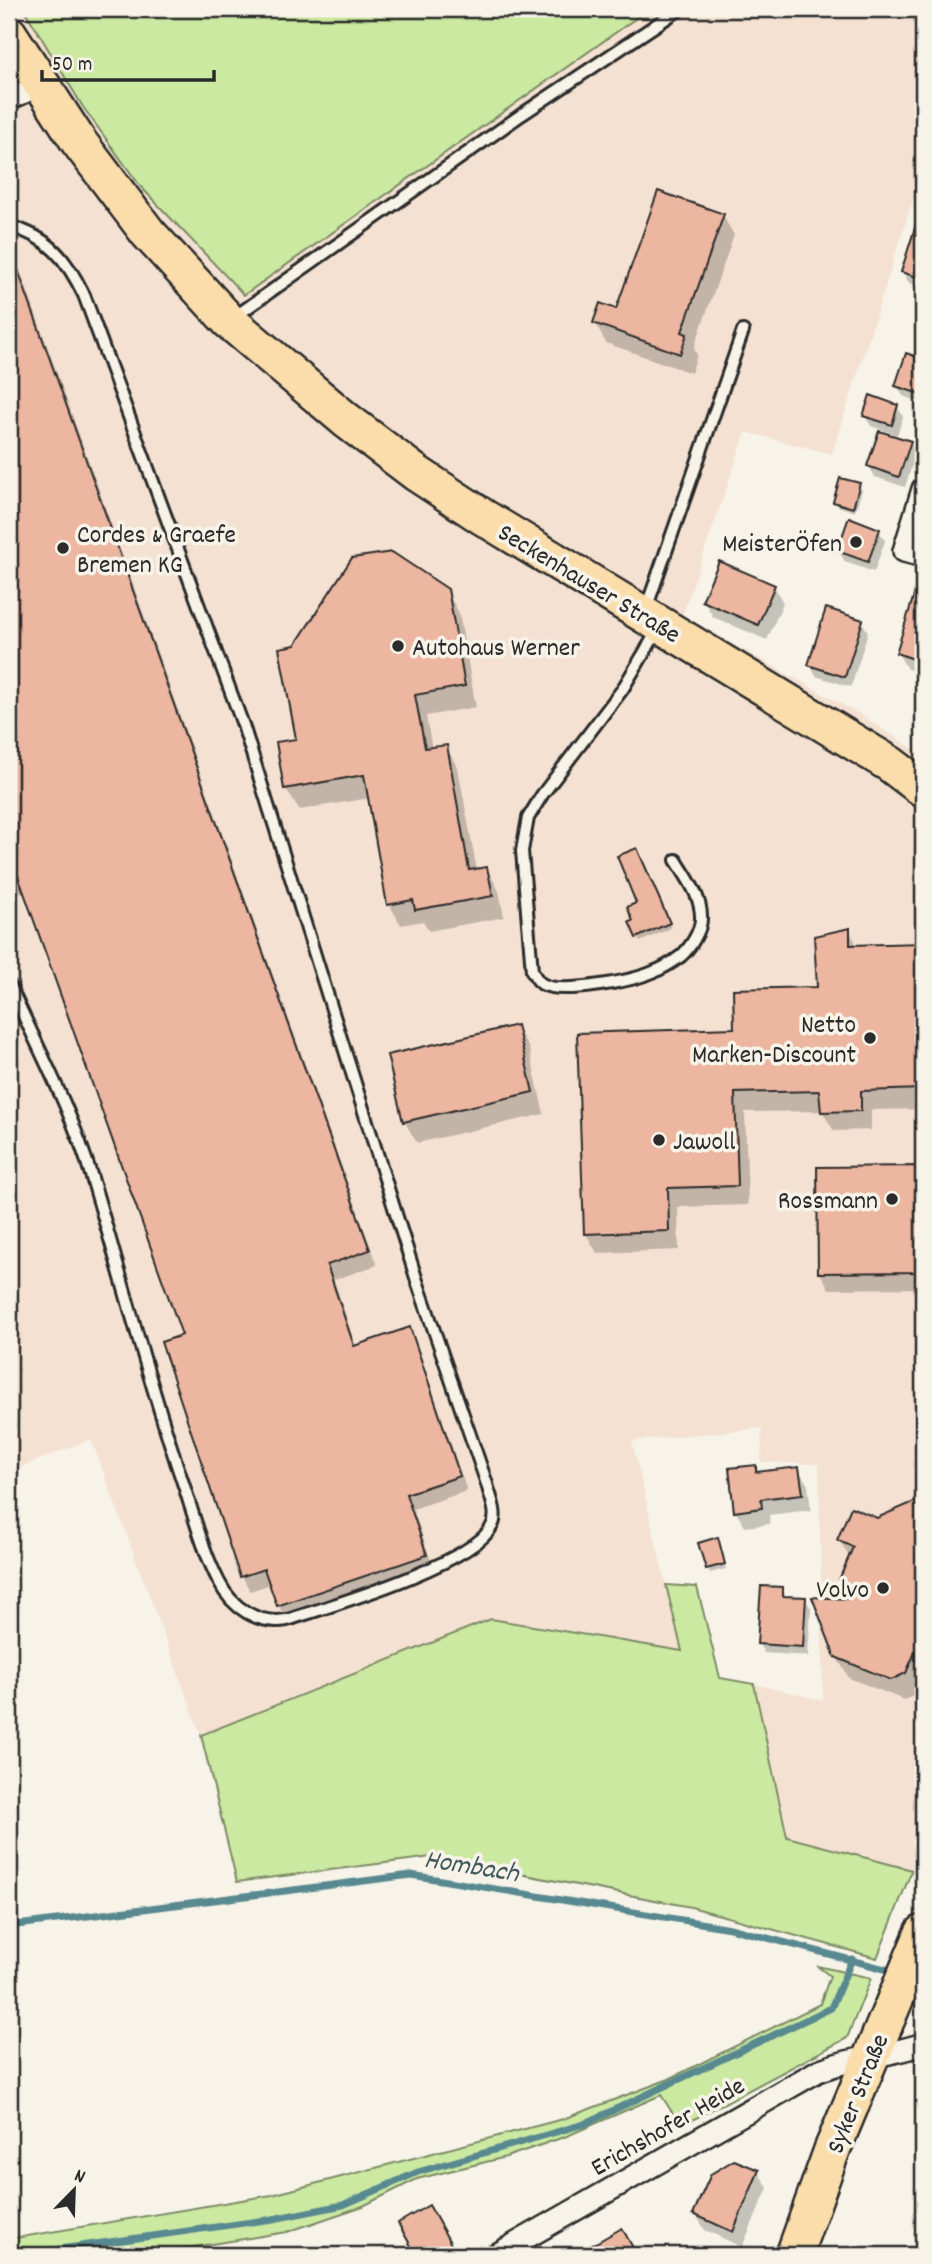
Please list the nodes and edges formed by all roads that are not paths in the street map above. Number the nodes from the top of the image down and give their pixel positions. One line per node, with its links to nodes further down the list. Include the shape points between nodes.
1 (680, 9): 6 (lane)
2 (9, 34): 3 (main road, Seckenhauser Straße)
3 (40, 85): 4 (street); 6 (main road, Seckenhauser Straße, via 148,233)
4 (9, 99)
5 (9, 226): 13 (lane, via 41,238 55,250 84,295 243,725 417,1281 487,1484 495,1513 485,1536 445,1564 287,1620 256,1619 232,1601 219,1583 176,1464 71,1119)
6 (229, 321): 10 (main road, Seckenhauser Straße, via 416,473)
7 (743, 331): 10 (lane)
8 (923, 489): 9 (street, via 904,551)
9 (923, 556)
10 (652, 620): 11 (main road, Seckenhauser Straße, via 890,764); 12 (lane, via 622,690 528,818 522,851 532,971 539,983 576,988 620,980 653,972 682,955 701,922 700,904)
11 (923, 789)
12 (676, 860)
13 (9, 984)
14 (919, 1942): 16 (main road, Syker Straße)
15 (923, 2044): 16 (street, Erichshofer Heide)
16 (871, 2056): 17 (street, Erichshofer Heide, via 818,2071); 18 (main road, Syker Straße)
17 (496, 2255)
18 (793, 2255)

